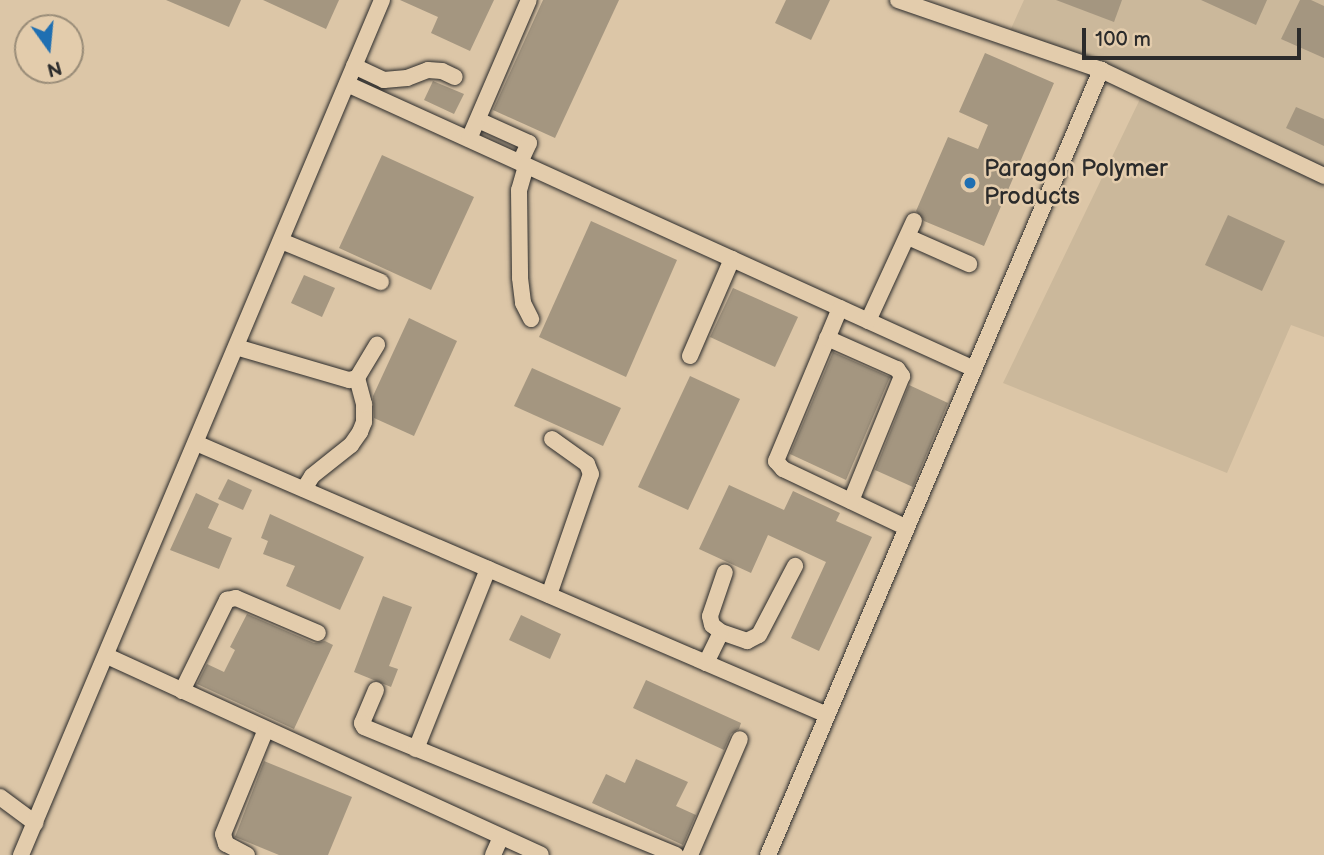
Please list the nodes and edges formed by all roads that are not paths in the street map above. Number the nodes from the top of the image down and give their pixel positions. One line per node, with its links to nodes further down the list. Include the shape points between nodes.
1 (382, 0): 4 (street)
2 (529, 0): 8 (street)
3 (898, 0): 5 (street)
4 (354, 66): 6 (street, via 384,80 428,71); 7 (street)
5 (1101, 70): 13 (street); 27 (street)
6 (455, 77)
7 (346, 83): 10 (street); 16 (street)
8 (478, 120): 9 (street); 10 (street)
9 (494, 127): 11 (street); 12 (street, via 528,143)
10 (469, 139): 11 (street)
11 (485, 147): 12 (street)
12 (523, 164): 17 (street); 21 (street, via 520,278 523,303)
13 (1324, 176)
14 (914, 221): 15 (street)
15 (908, 237): 18 (street); 22 (street)
16 (281, 241): 19 (street); 25 (street)
17 (732, 259): 20 (street); 26 (street)
18 (969, 264)
19 (381, 282)
20 (840, 308): 22 (street); 23 (street)
21 (531, 319)
22 (868, 321): 27 (street)
23 (827, 338): 32 (street, via 776,461 783,469); 32 (street, via 897,369 902,376)
24 (377, 345): 28 (street)
25 (236, 347): 28 (street, via 342,378); 30 (street)
26 (690, 356)
27 (974, 369): 33 (street)
28 (357, 378): 31 (street, via 364,404 360,432)
29 (552, 439): 37 (street, via 587,464 591,474)
30 (196, 443): 31 (street); 40 (street)
31 (304, 489): 35 (street)
32 (851, 501): 33 (street)
33 (907, 528): 44 (street)
34 (795, 566): 38 (street, via 759,635 747,640)
35 (488, 569): 37 (street); 47 (street)
36 (725, 572): 38 (street, via 710,616)
37 (549, 595): 41 (street)
38 (721, 632): 41 (street)
39 (318, 633): 43 (street, via 236,598 227,600)
40 (107, 656): 43 (street); 49 (street)
41 (706, 663): 44 (street)
42 (376, 690): 47 (street, via 363,726)
43 (182, 691): 45 (street)
44 (827, 715): 57 (street)
45 (266, 729): 50 (street); 52 (street, via 223,834 226,844)
46 (740, 739): 56 (street)
47 (416, 749): 55 (street)
48 (0, 797): 49 (street)
49 (36, 823): 51 (street)
50 (501, 836): 53 (street); 54 (street)
51 (21, 855)
52 (247, 855)
53 (493, 855)
54 (541, 855)
55 (676, 855)
56 (690, 855)
57 (768, 855)

